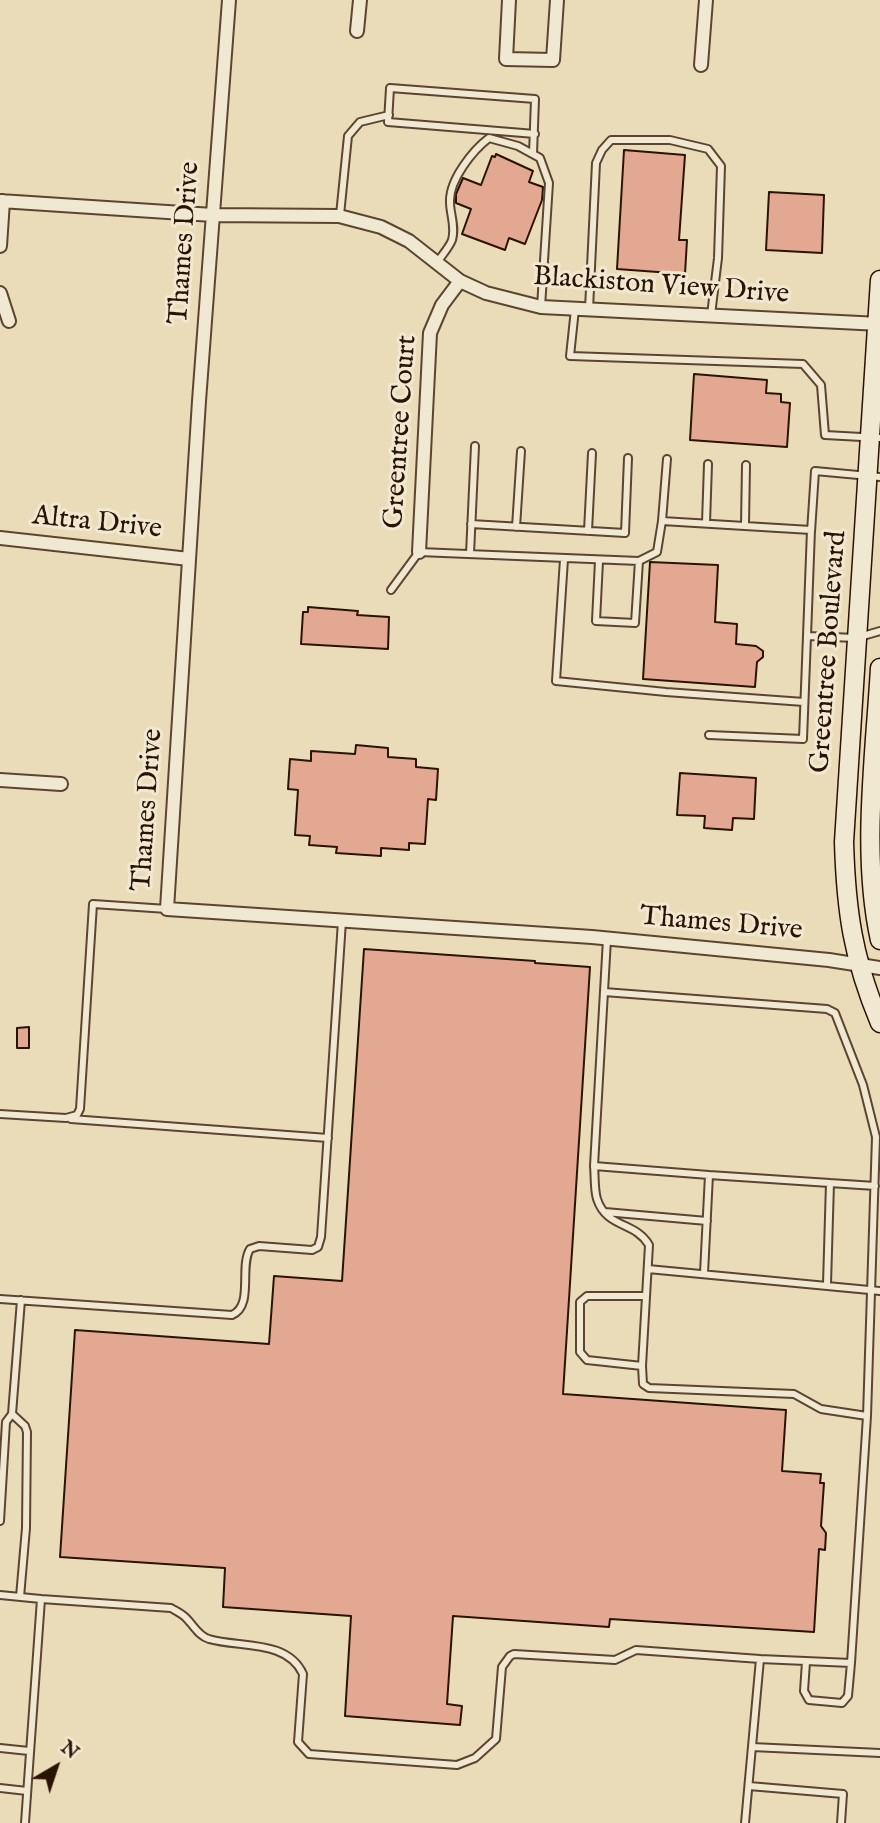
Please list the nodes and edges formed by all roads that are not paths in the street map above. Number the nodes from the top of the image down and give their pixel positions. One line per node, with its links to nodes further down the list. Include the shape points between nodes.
1 (229, 0): 12 (street, Thames Drive)
2 (360, 0): 6 (street)
3 (509, 0): 4 (street, via 506,59 553,60)
4 (557, 0)
5 (706, 0): 7 (street)
6 (357, 31)
7 (701, 65)
8 (389, 115): 9 (lane, via 388,122); 9 (lane, via 390,88 535,99); 13 (lane, via 360,122 348,136)
9 (535, 134): 10 (lane)
10 (533, 154): 15 (lane, via 489,138 474,149 454,183 449,200 452,241); 19 (lane, via 540,158 549,183)
11 (1, 201): 12 (street, Blackiston View Drive); 14 (street)
12 (213, 215): 13 (street, Blackiston View Drive); 44 (street, Thames Drive)
13 (340, 216): 15 (street, Blackiston View Drive, via 381,227)
14 (0, 246)
15 (437, 263): 17 (street, Blackiston View Drive)
16 (880, 280): 24 (main road, Greentree Boulevard)
17 (460, 281): 19 (street, Blackiston View Drive); 42 (street, Greentree Court, via 442,305 430,333)
18 (0, 293): 23 (street)
19 (541, 307): 20 (street, Blackiston View Drive)
20 (575, 309): 21 (street, Blackiston View Drive); 25 (lane, via 570,356 803,364 821,385 825,435)
21 (589, 309): 22 (street, Blackiston View Drive); 22 (lane, via 596,163 602,150 611,140 670,140 709,149 721,166)
22 (711, 315): 24 (street, Blackiston View Drive)
23 (9, 321)
24 (878, 323): 25 (main road, Greentree Boulevard)
25 (875, 438): 33 (main road, Greentree Boulevard)
26 (475, 446): 36 (lane)
27 (520, 451): 38 (lane)
28 (592, 453): 39 (lane)
29 (628, 458): 39 (lane, via 625,533)
30 (667, 459): 34 (lane)
31 (708, 464): 35 (lane)
32 (746, 465): 37 (lane)
33 (874, 476): 40 (lane, via 815,471); 51 (main road, Greentree Boulevard)
34 (662, 522): 35 (lane); 47 (lane, via 657,552)
35 (706, 523): 37 (lane)
36 (471, 524): 38 (lane); 43 (lane)
37 (745, 525): 40 (lane, via 811,530)
38 (516, 527): 39 (lane)
39 (588, 531)
40 (811, 534): 50 (lane)
41 (0, 538): 44 (street, Altra Drive)
42 (419, 552): 43 (lane); 48 (lane)
43 (470, 554): 45 (lane)
44 (189, 559): 57 (street, Thames Drive)
45 (565, 559): 46 (lane); 53 (lane, via 556,681)
46 (599, 561): 47 (lane); 47 (lane, via 596,621 635,623)
47 (639, 561)
48 (391, 590)
49 (880, 631): 51 (lane)
50 (807, 636): 51 (lane); 53 (lane)
51 (856, 638): 61 (main road, Greentree Boulevard, via 844,842 850,929)
52 (880, 668): 60 (main road, Greentree Boulevard, via 871,834)
53 (804, 702): 54 (lane, via 803,740)
54 (709, 735)
55 (0, 779): 56 (street)
56 (61, 784)
57 (167, 909): 58 (street, Thames Drive); 66 (lane, via 93,904 80,1109)
58 (342, 920): 59 (street, Thames Drive); 67 (lane)
59 (607, 939): 61 (street, Thames Drive); 63 (lane)
60 (880, 940)
61 (859, 965): 62 (street, Thames Drive); 64 (main road, Greentree Boulevard)
62 (880, 968)
63 (604, 992): 68 (lane); 71 (lane, via 835,1013 863,1084 876,1137)
64 (880, 1023)
65 (0, 1114): 66 (lane)
66 (66, 1118): 67 (lane)
67 (328, 1138): 80 (lane, via 318,1247 250,1249 243,1304 235,1314)
68 (594, 1166): 69 (lane); 72 (lane, via 597,1199)
69 (709, 1175): 70 (lane); 73 (lane)
70 (830, 1183): 71 (lane); 76 (lane)
71 (875, 1186): 77 (lane)
72 (604, 1212): 73 (lane); 74 (lane, via 616,1223 643,1234 649,1245)
73 (707, 1221): 75 (lane)
74 (648, 1269): 75 (lane); 78 (lane)
75 (704, 1273): 76 (lane)
76 (827, 1284): 77 (lane)
77 (876, 1290): 83 (lane)
78 (646, 1296): 81 (lane); 81 (lane, via 587,1296 580,1302 580,1352 587,1360)
79 (0, 1299): 80 (lane)
80 (20, 1300): 82 (lane)
81 (642, 1366): 83 (lane, via 643,1384 649,1388 794,1394 821,1409)
82 (12, 1414): 84 (lane, via 6,1422); 86 (lane, via 27,1432)
83 (867, 1416): 90 (lane)
84 (0, 1521)
85 (0, 1595): 86 (lane)
86 (20, 1597): 87 (lane)
87 (41, 1599): 88 (lane, via 171,1608 207,1639 258,1645 291,1659 303,1674 298,1742 309,1754 335,1757 457,1765 475,1758 496,1739 502,1667 514,1654 615,1660 636,1650); 93 (lane)
88 (760, 1659): 89 (lane); 91 (lane)
89 (806, 1662): 90 (lane); 90 (lane, via 804,1691 808,1700 842,1703 848,1696)
90 (851, 1663)
91 (752, 1747): 94 (lane); 95 (lane)
92 (0, 1748): 93 (lane)
93 (29, 1751): 97 (lane)
94 (880, 1754)
95 (748, 1786): 99 (lane); 100 (lane, via 844,1794)
96 (0, 1788): 97 (lane)
97 (27, 1791): 98 (lane)
98 (25, 1823)
99 (745, 1823)
100 (841, 1823)

